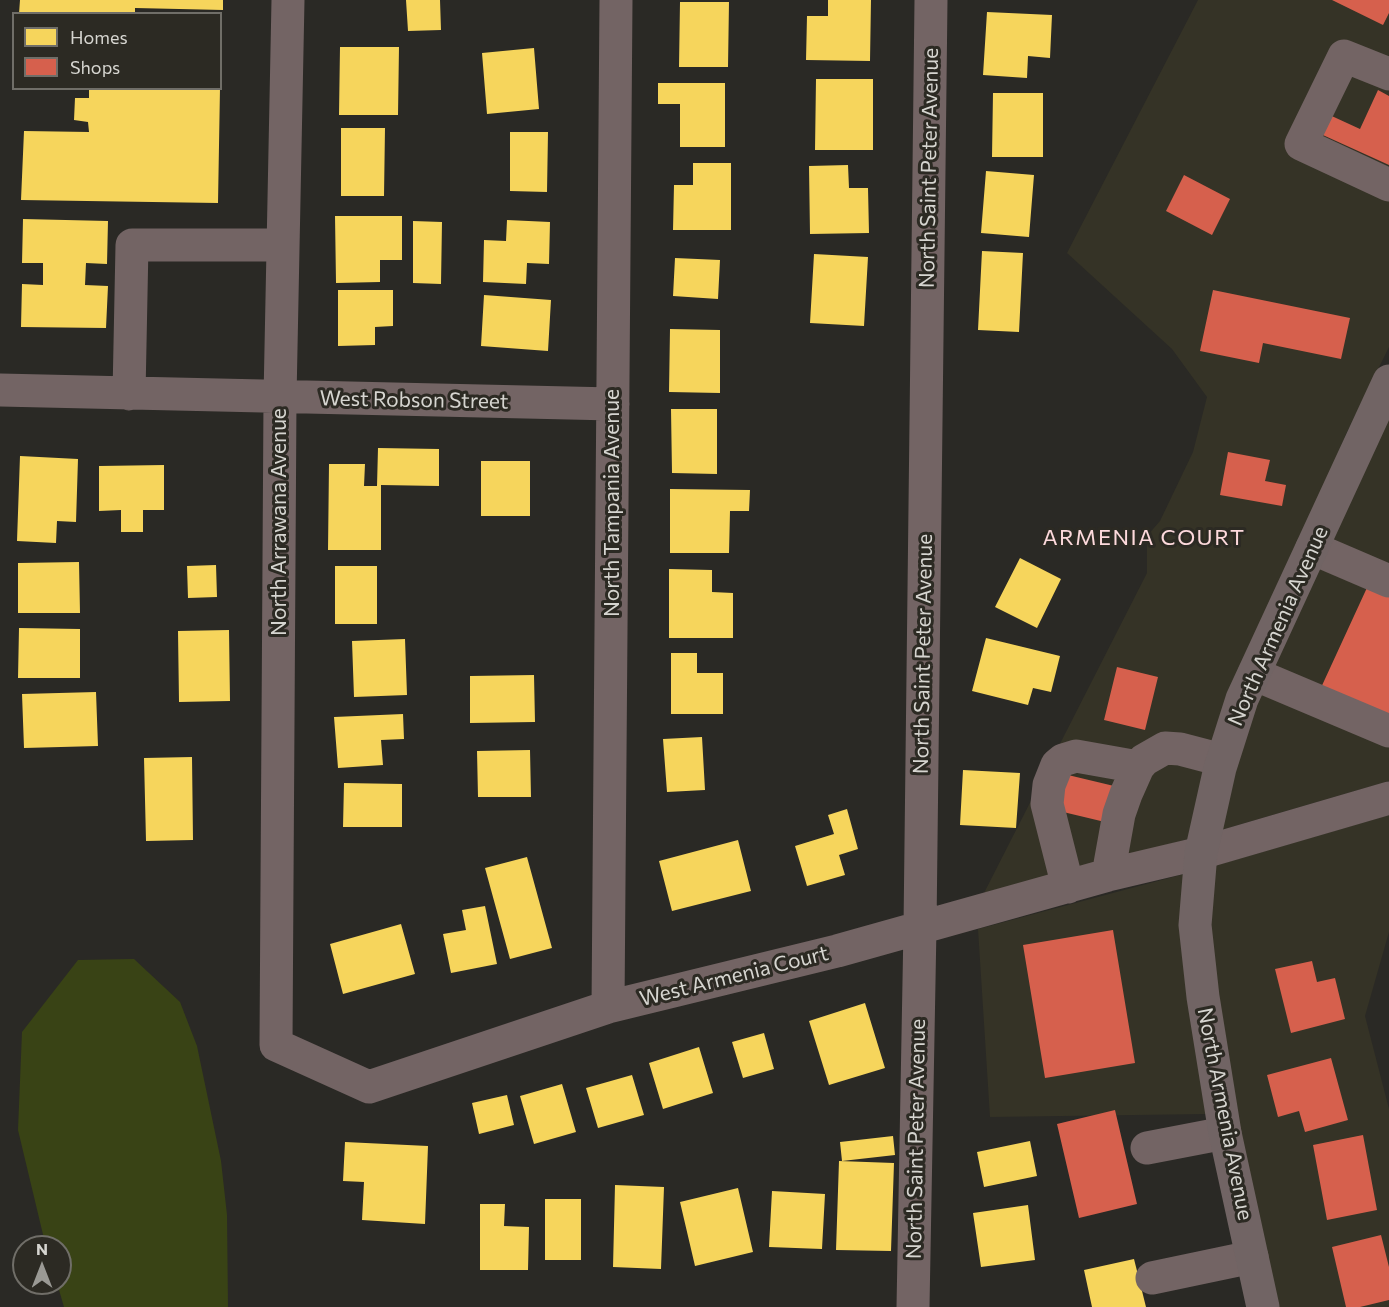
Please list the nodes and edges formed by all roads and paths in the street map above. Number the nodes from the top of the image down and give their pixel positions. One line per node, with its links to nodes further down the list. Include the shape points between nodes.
1 (288, 0): 6 (street, North Arrawana Avenue)
2 (616, 0): 11 (street, North Tampania Avenue)
3 (932, 0): 22 (street, North Saint Peter Avenue)
4 (1389, 74): 5 (street, via 1344,56 1301,144)
5 (1389, 184)
6 (283, 245): 9 (street, via 132,245); 10 (street, North Arrawana Avenue)
7 (1389, 381): 12 (main road, North Armenia Avenue)
8 (0, 390): 9 (street, West Robson Street)
9 (129, 393): 10 (street, West Robson Street)
10 (280, 398): 11 (street, West Robson Street); 24 (street, North Arrawana Avenue)
11 (613, 404): 23 (street, North Tampania Avenue)
12 (1312, 548): 13 (street); 14 (main road, North Armenia Avenue)
13 (1389, 581)
14 (1254, 674): 15 (street); 16 (main road, North Armenia Avenue)
15 (1389, 731)
16 (1222, 760): 17 (street, via 1165,748); 19 (main road, North Armenia Avenue)
17 (1138, 767): 20 (street, via 1119,814); 21 (street, via 1077,756 1057,765 1047,804)
18 (1389, 798): 19 (street, West Armenia Court)
19 (1201, 853): 20 (street, West Armenia Court); 25 (main road, North Armenia Avenue, via 1195,925)
20 (1108, 875): 21 (street, West Armenia Court)
21 (1068, 887): 22 (street, West Armenia Court)
22 (920, 927): 23 (street, West Armenia Court); 29 (street, North Saint Peter Avenue)
23 (608, 1007): 24 (street, West Armenia Court, via 369,1087)
24 (276, 1045)
25 (1225, 1133): 26 (street); 27 (main road, North Armenia Avenue)
26 (1147, 1148)
27 (1252, 1257): 28 (street); 30 (main road, North Armenia Avenue)
28 (1152, 1278)
29 (913, 1307)
30 (1263, 1307)

